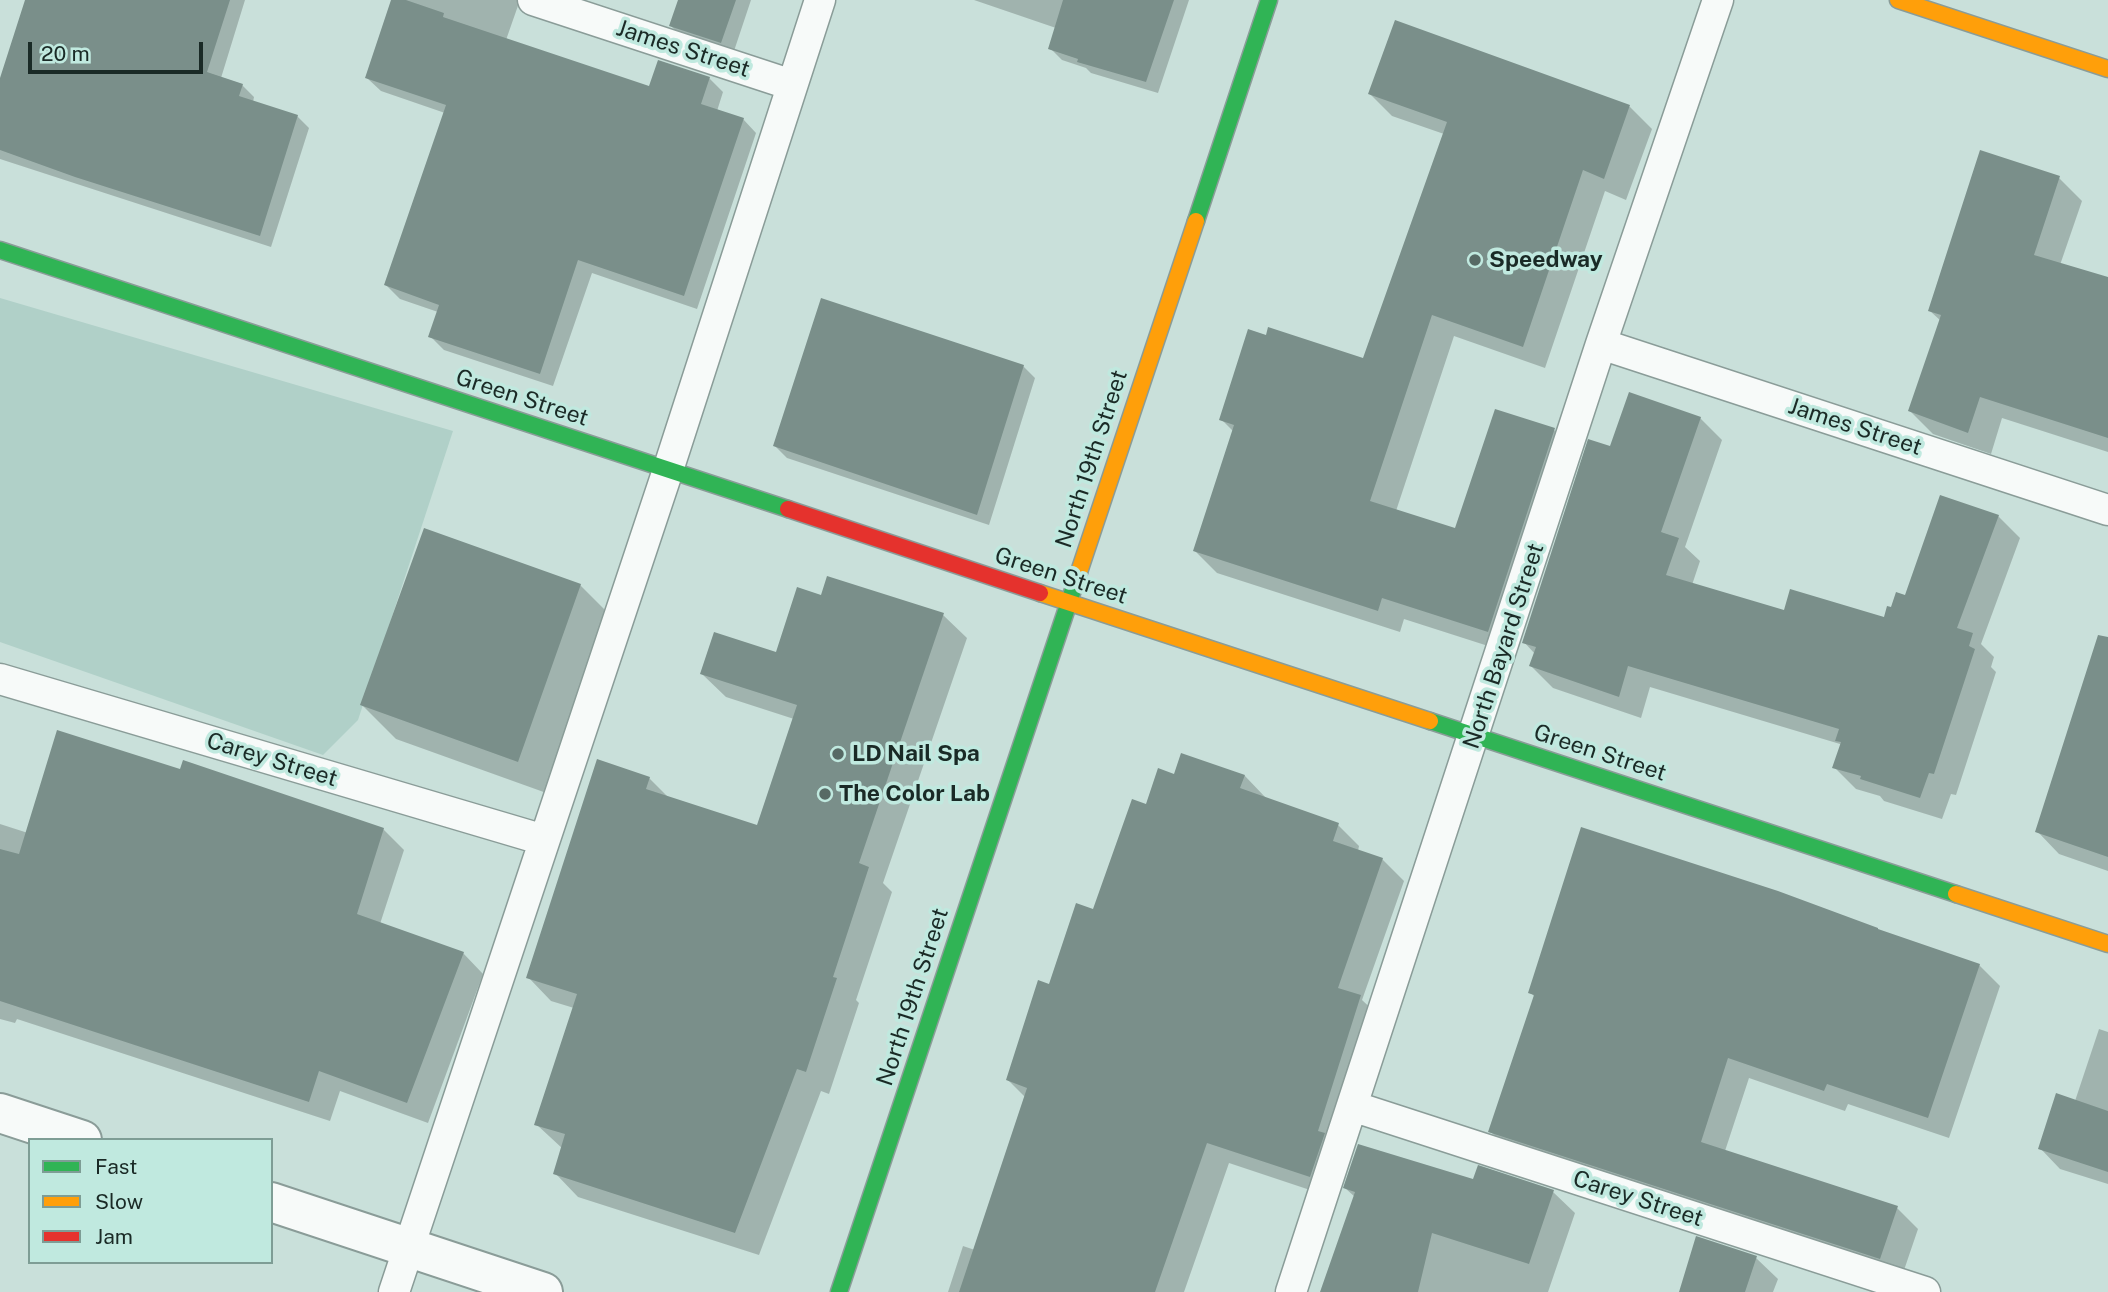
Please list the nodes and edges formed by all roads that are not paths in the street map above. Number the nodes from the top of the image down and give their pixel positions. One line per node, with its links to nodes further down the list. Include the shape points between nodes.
1 (533, 0): 7 (lane, James Street)
2 (820, 0): 7 (lane)
3 (1269, 0): 12 (street, North 19th Street)
4 (1718, 0): 9 (lane, North Bayard Street)
5 (1898, 0): 6 (street)
6 (2108, 69)
7 (792, 85): 10 (lane)
8 (0, 250): 10 (street, Green Street)
9 (1601, 344): 11 (lane, James Street); 14 (lane, North Bayard Street)
10 (667, 470): 12 (street, Green Street); 15 (lane)
11 (2108, 510)
12 (1069, 602): 14 (street, Green Street); 25 (street, North 19th Street)
13 (0, 679): 15 (lane, Carey Street)
14 (1475, 736): 16 (street, Green Street); 17 (lane, North Bayard Street)
15 (544, 841): 21 (lane)
16 (2108, 944)
17 (1352, 1106): 26 (lane, North Bayard Street); 27 (lane, Carey Street)
18 (0, 1113): 19 (street)
19 (76, 1138)
20 (273, 1203): 21 (street)
21 (409, 1247): 22 (street); 23 (lane)
22 (474, 1281): 24 (street)
23 (394, 1292)
24 (543, 1292)
25 (839, 1292)
26 (1291, 1292)
27 (1925, 1292)

